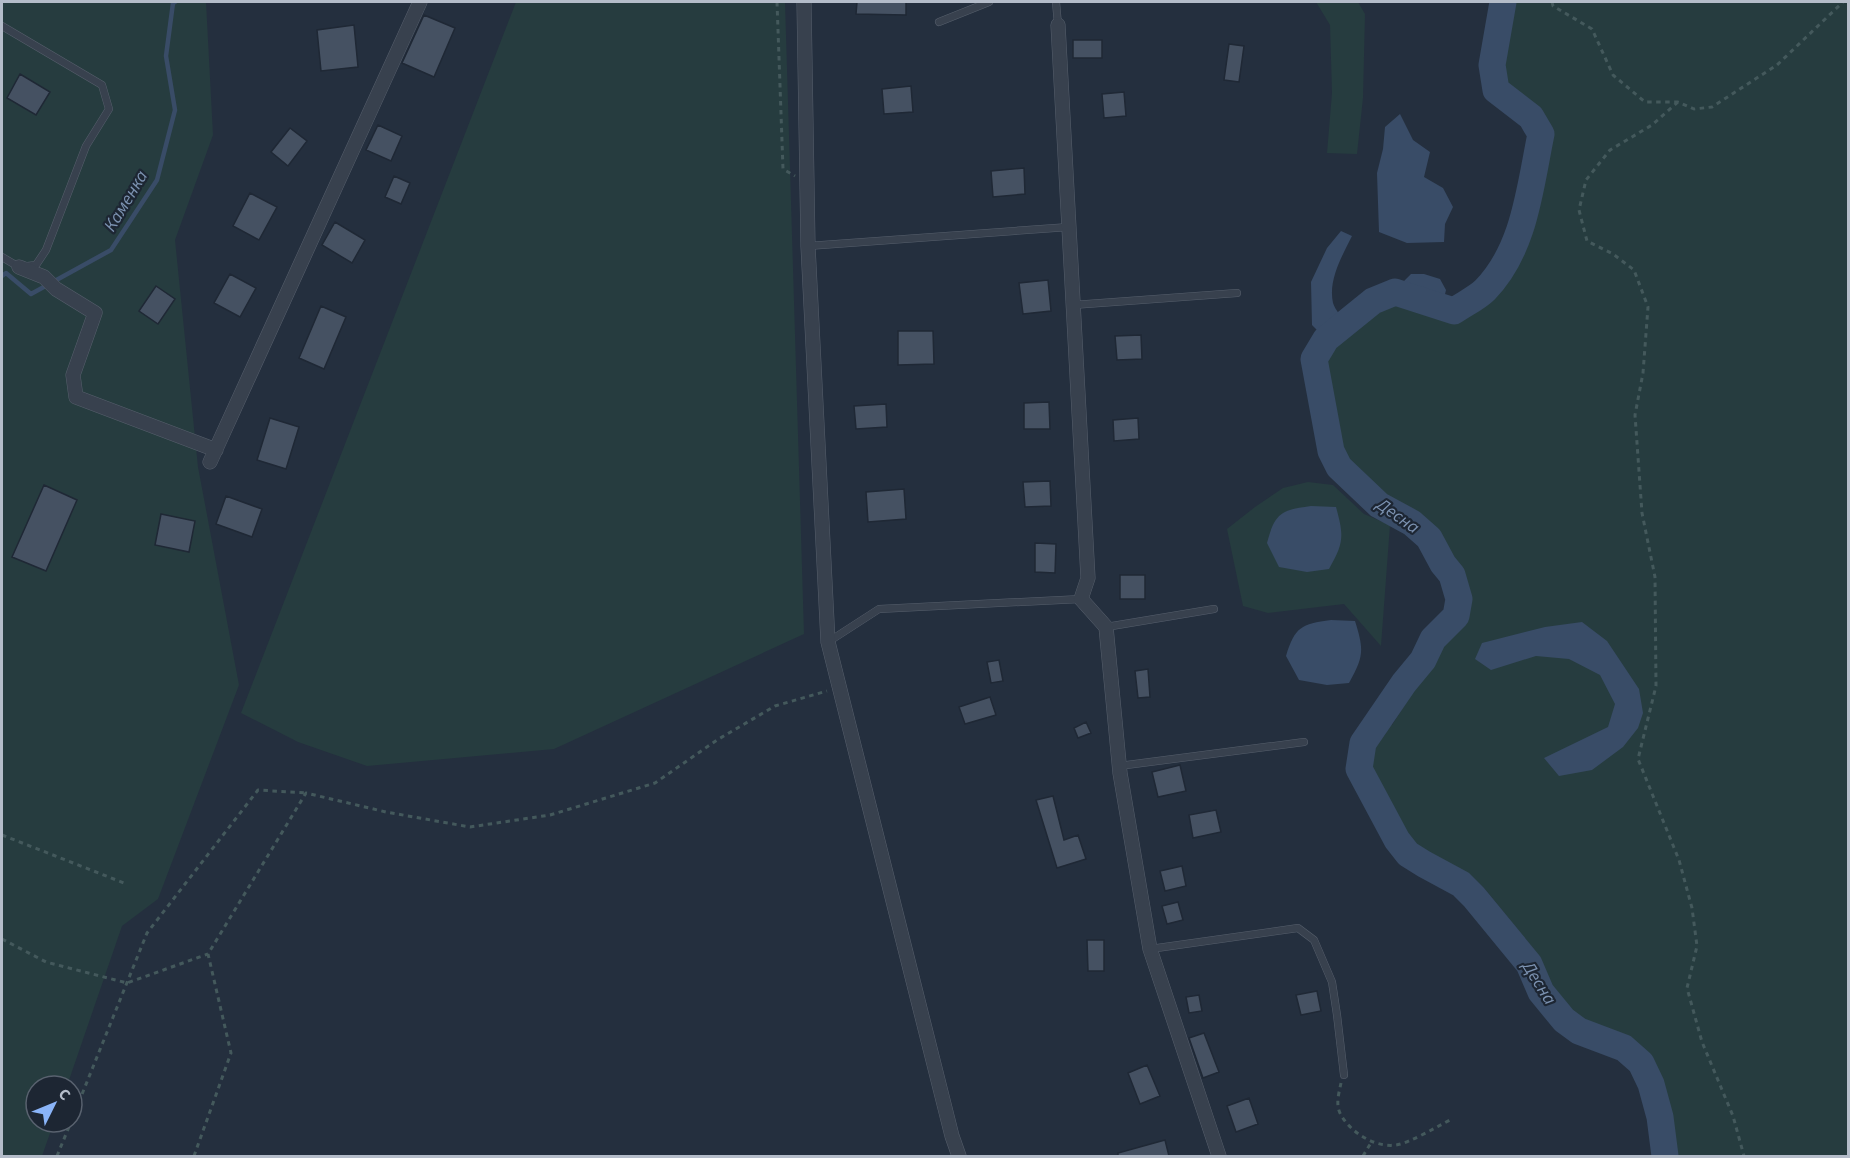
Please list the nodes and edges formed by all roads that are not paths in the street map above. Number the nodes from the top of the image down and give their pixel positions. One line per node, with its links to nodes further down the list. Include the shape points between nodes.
1 (420, 2): 11 (street, via 213,456 76,397 73,375 95,313 44,277)
2 (804, 2): 9 (street)
3 (989, 2): 5 (lane)
4 (1056, 2): 6 (lane)
5 (939, 22)
6 (1058, 25): 8 (street)
7 (2, 26): 11 (lane, via 102,85 109,109 86,146 46,250 36,266)
8 (1069, 227): 9 (lane); 13 (street)
9 (808, 246): 17 (street)
10 (2, 257): 11 (lane)
11 (19, 267)
12 (1237, 293): 13 (lane)
13 (1073, 305): 14 (street, via 1088,578)
14 (1080, 599): 16 (street); 17 (lane, via 879,609)
15 (1214, 609): 16 (lane)
16 (1106, 627): 19 (street)
17 (828, 642): 22 (street)
18 (1304, 742): 19 (lane)
19 (1119, 766): 20 (street)
20 (1150, 949): 21 (lane, via 1298,928 1314,940 1332,982); 23 (street)
21 (1344, 1075)
22 (959, 1156)
23 (1219, 1156)

